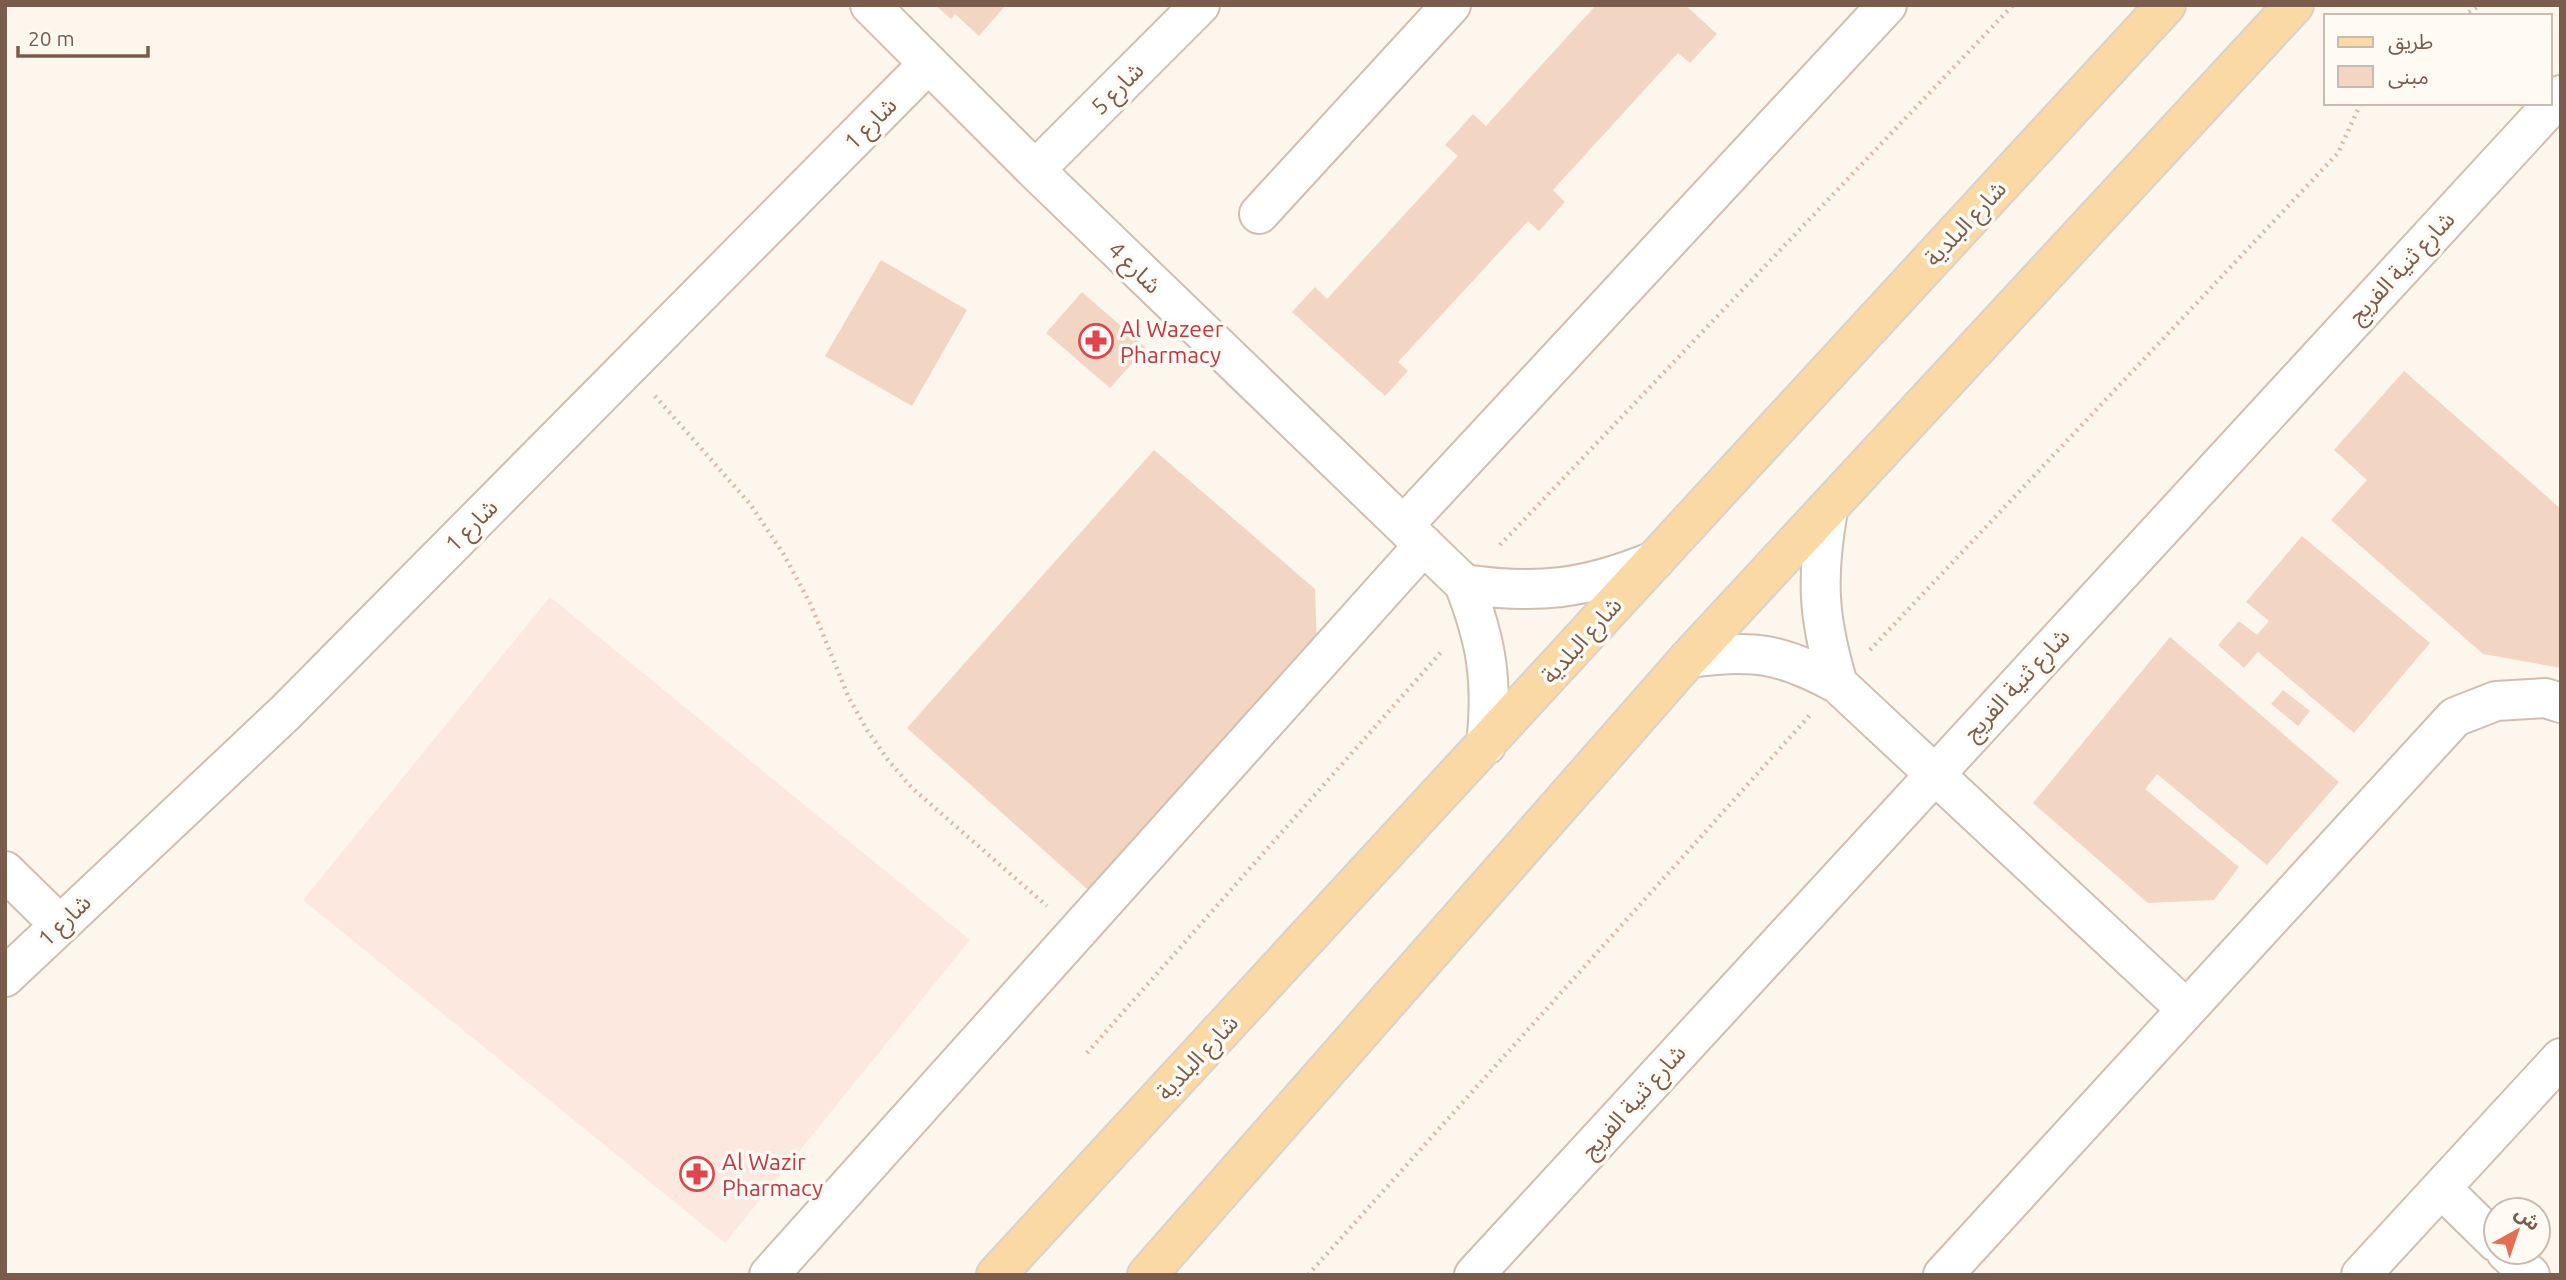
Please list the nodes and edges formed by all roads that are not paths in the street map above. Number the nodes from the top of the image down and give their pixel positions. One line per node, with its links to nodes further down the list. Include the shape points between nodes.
1 (870, 5): 7 (street, شارع 4)
2 (1200, 5): 9 (street, شارع 5)
3 (1451, 5): 10 (street)
4 (1887, 5): 12 (street)
5 (2166, 5): 13 (main road, شارع البلدية)
6 (2294, 5): 11 (main road)
7 (928, 64): 9 (street, شارع 4); 21 (street, شارع 1, via 285,713)
8 (2552, 105): 19 (street, شارع ثنية الفريج)
9 (1035, 170): 12 (street, شارع 4)
10 (1259, 214)
11 (1828, 510): 15 (main road); 16 (street, via 1820,554 1820,598 1825,642)
12 (1414, 535): 14 (street, شارع 4); 27 (street, via 1076,932)
13 (1654, 561): 14 (street, via 1580,585 1502,589); 18 (main road, شارع البلدية)
14 (1470, 598): 18 (street, via 1485,646 1489,678)
15 (1689, 658): 16 (street, via 1727,652 1766,655 1803,666); 29 (main road)
16 (1838, 684): 19 (street)
17 (2561, 703): 23 (street, via 2545,698 2496,701 2455,718)
18 (1486, 745): 28 (main road, شارع البلدية)
19 (1933, 774): 23 (street); 30 (street, شارع ثنية الفريج)
20 (5, 871): 21 (street)
21 (59, 924): 22 (street, شارع 1)
22 (5, 978)
23 (2186, 1009): 31 (street)
24 (2561, 1058): 25 (street)
25 (2441, 1188): 26 (street); 32 (street)
26 (2482, 1228)
27 (769, 1275)
28 (996, 1275)
29 (1147, 1275)
30 (1474, 1275)
31 (1944, 1275)
32 (2361, 1275)

